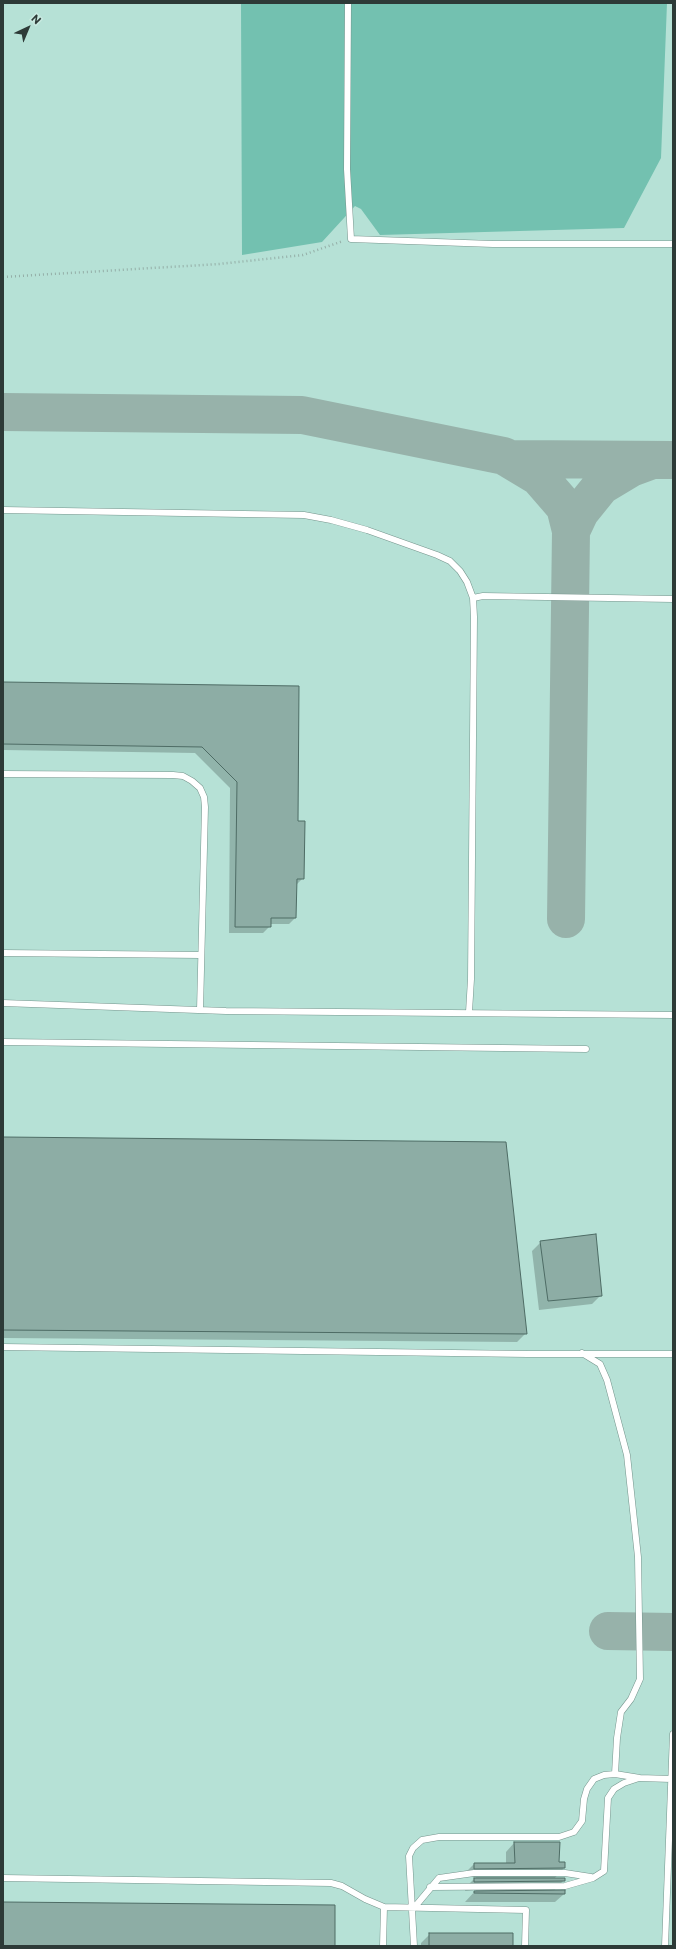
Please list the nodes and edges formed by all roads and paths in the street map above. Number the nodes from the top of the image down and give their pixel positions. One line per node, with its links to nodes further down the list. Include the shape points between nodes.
1 (348, 3): 2 (lane, via 347,169)
2 (351, 238): 3 (lane, via 493,244); 4 (path, via 303,255 288,257 219,264)
3 (673, 244)
4 (3, 277)
5 (3, 510): 6 (lane, via 304,515 331,520 367,530 450,561 467,582)
6 (473, 598): 7 (lane, via 483,596); 13 (lane)
7 (673, 599)
8 (3, 774): 10 (lane, via 174,775 183,776 200,788 205,807)
9 (3, 953): 10 (lane)
10 (201, 955): 12 (lane)
11 (3, 1003): 12 (lane)
12 (200, 1010): 13 (lane)
13 (469, 1012): 14 (lane)
14 (673, 1015)
15 (3, 1042): 16 (lane)
16 (586, 1049)
17 (3, 1347): 18 (lane)
18 (582, 1353): 19 (lane); 21 (lane, via 600,1364 609,1387 627,1455 638,1557 640,1679 631,1699 621,1712)
19 (673, 1354)
20 (673, 1734): 23 (lane)
21 (615, 1774): 22 (lane); 28 (lane, via 594,1779 584,1799 582,1821 574,1832 559,1837 439,1837 422,1840 409,1856)
22 (640, 1778): 23 (lane); 25 (lane, via 614,1788 608,1798 604,1871)
23 (671, 1779): 32 (lane)
24 (3, 1878): 27 (lane, via 331,1883)
25 (593, 1878): 26 (lane, via 565,1886); 26 (lane, via 565,1873 474,1873 439,1878)
26 (430, 1887): 28 (lane)
27 (384, 1907): 28 (lane); 29 (lane)
28 (413, 1909): 30 (lane); 31 (lane, via 526,1910)
29 (383, 1946)
30 (414, 1946)
31 (526, 1946)
32 (665, 1946)

